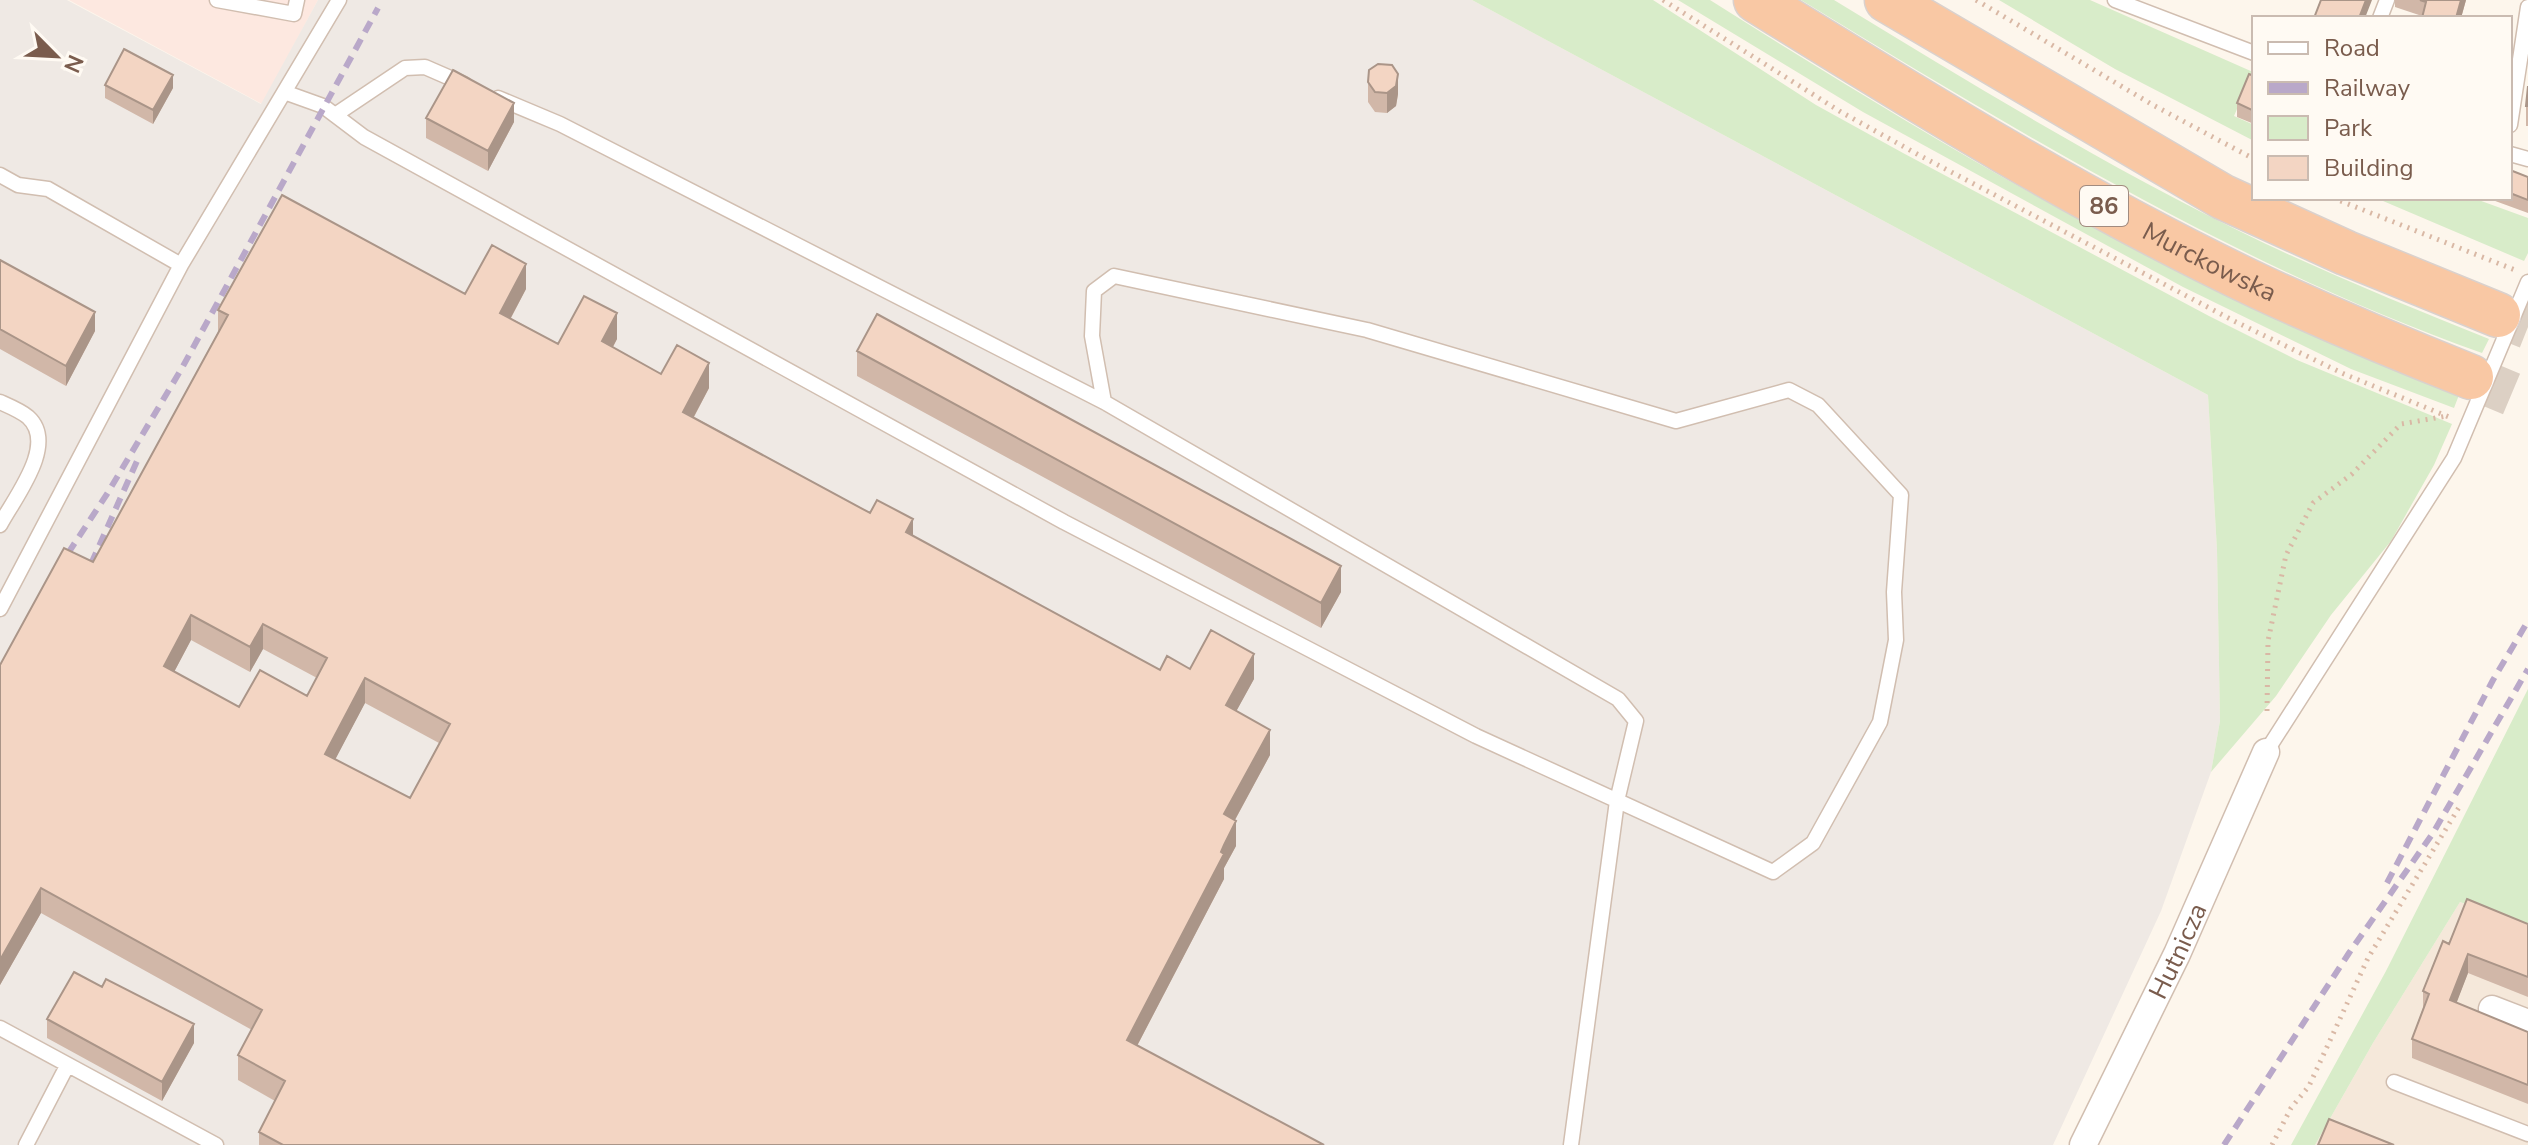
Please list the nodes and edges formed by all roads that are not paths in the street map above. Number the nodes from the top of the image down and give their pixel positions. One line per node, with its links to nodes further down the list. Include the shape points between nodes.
1 (217, 0): 2 (lane, via 294,14)
2 (297, 0)
3 (339, 0): 9 (lane)
4 (1756, 0): 16 (highway, Murckowska / 86, via 2074,190 2257,285)
5 (1887, 0): 15 (highway, 86, via 2223,197)
6 (2115, 0): 8 (lane)
7 (2528, 7): 10 (lane)
8 (2252, 52)
9 (284, 92): 11 (lane); 13 (lane)
10 (2512, 112)
11 (335, 115): 18 (lane, via 405,68 425,67 560,124); 22 (lane, via 364,137 1064,522 1476,736)
12 (0, 175): 13 (lane, via 18,185 48,189)
13 (181, 265): 20 (lane)
14 (2523, 276): 21 (lane, via 2454,458)
15 (2498, 315)
16 (2471, 377)
17 (0, 402): 19 (lane, via 29,417 40,436 38,456)
18 (1104, 402): 22 (lane, via 1618,699 1636,721); 22 (lane, via 1092,336 1094,291 1114,276 1367,330 1676,421 1789,390 1818,405 1901,495 1896,640 1880,722 1813,843 1773,872)
19 (0, 525)
20 (0, 609)
21 (2266, 752): 32 (street, Hutnicza, via 2177,954)
22 (1617, 801): 31 (lane)
23 (2492, 1009): 24 (street)
24 (2528, 1023)
25 (0, 1028): 26 (lane)
26 (67, 1066): 29 (lane); 30 (lane)
27 (2394, 1082): 28 (lane)
28 (2528, 1134)
29 (26, 1145)
30 (216, 1145)
31 (1571, 1145)
32 (2083, 1145)

